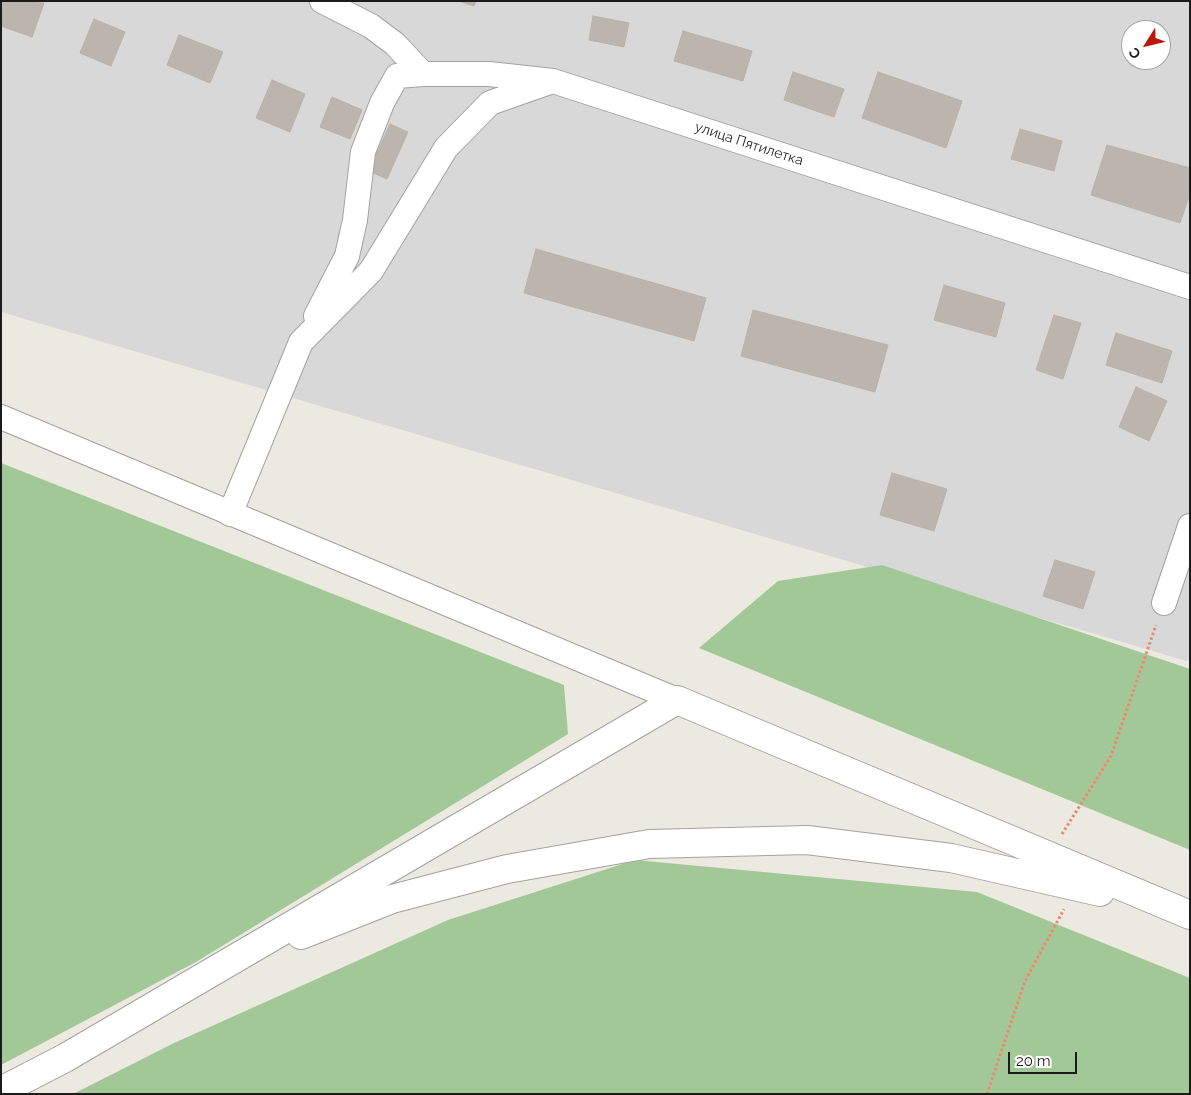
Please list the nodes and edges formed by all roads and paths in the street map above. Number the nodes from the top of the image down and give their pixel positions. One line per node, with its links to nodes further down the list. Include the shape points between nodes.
1 (322, 1): 2 (street, via 370,26 396,44)
2 (423, 74): 3 (street, улица Пятилетка, via 489,74); 5 (street, улица Пятилетка, via 397,76 382,103 363,152 347,256)
3 (552, 81): 4 (street, улица Пятилетка); 5 (street, via 490,104 446,148 371,271)
4 (1190, 287)
5 (305, 338): 7 (street)
6 (1, 417): 7 (street)
7 (230, 514): 10 (street)
8 (1190, 526): 9 (street)
9 (1164, 603): 11 (path, via 1111,756)
10 (677, 700): 11 (street); 14 (street)
11 (1049, 854): 13 (street)
12 (1078, 885): 13 (street); 14 (street, via 951,858 807,840 649,844 507,869 392,899); 16 (path, via 1025,981)
13 (1190, 917)
14 (220, 966): 15 (street, via 65,1058)
15 (1, 1090)
16 (987, 1094)

